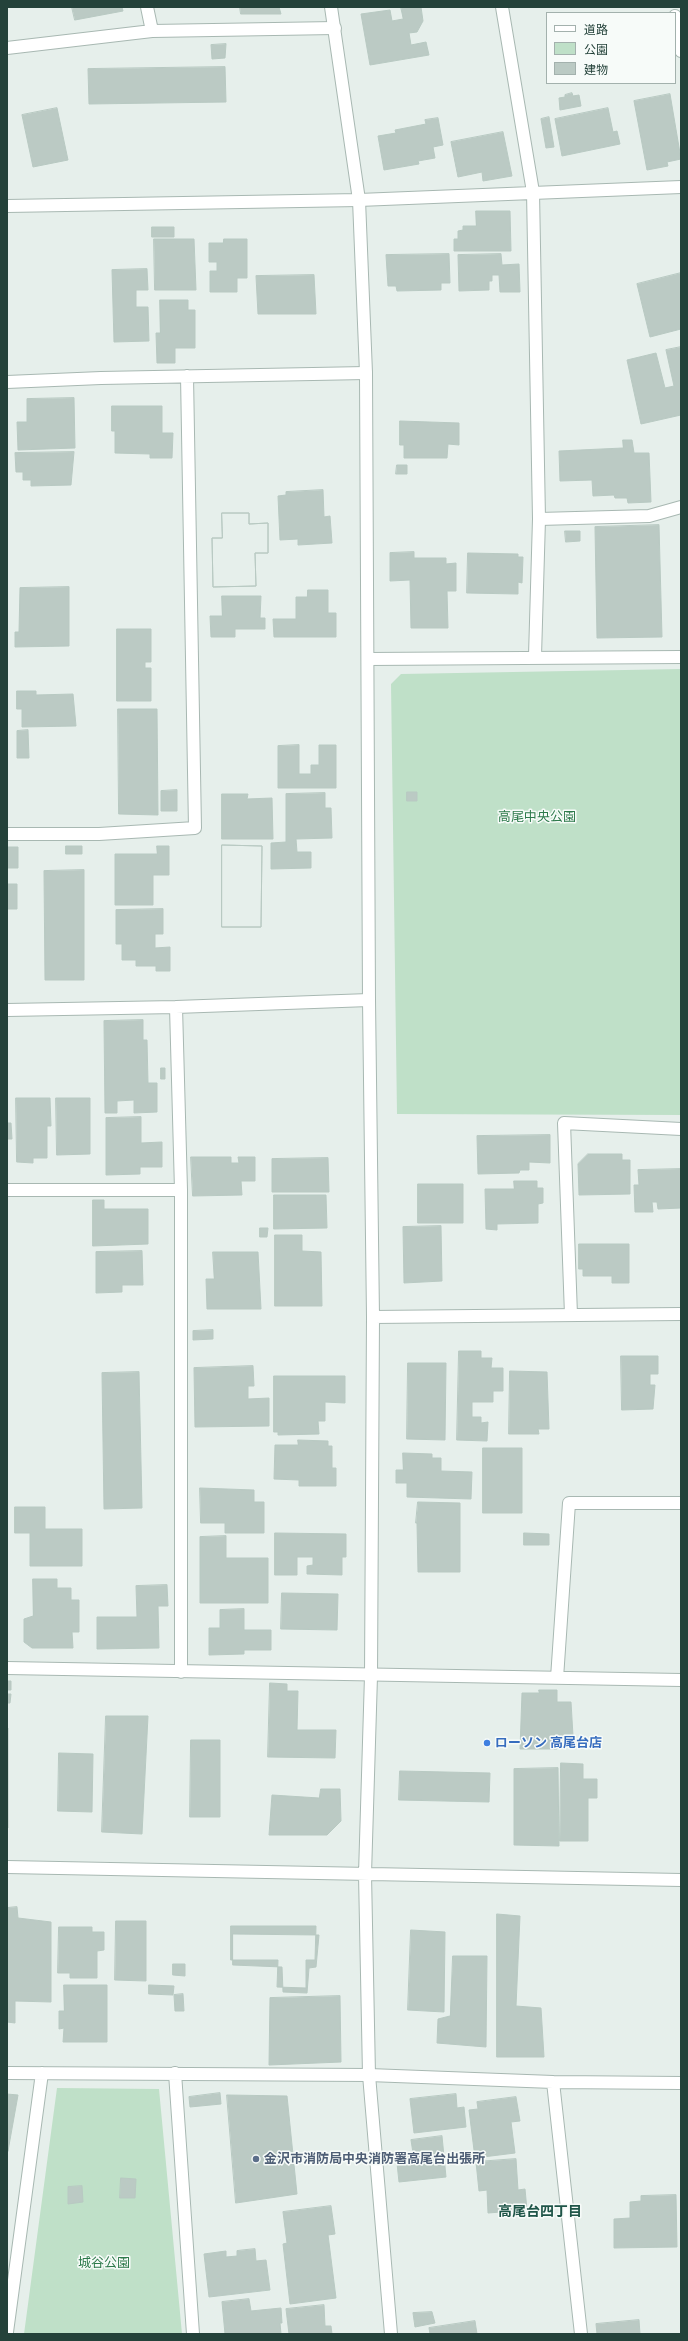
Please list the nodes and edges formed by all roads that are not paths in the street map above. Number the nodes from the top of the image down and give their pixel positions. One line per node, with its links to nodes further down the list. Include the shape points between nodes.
1 (148, 7): 6 (street)
2 (331, 7): 5 (street)
3 (502, 7): 10 (street)
4 (676, 22): 8 (street)
5 (335, 28): 6 (street); 11 (street)
6 (152, 31): 7 (street)
7 (7, 48)
8 (681, 51)
9 (681, 188): 10 (street)
10 (533, 192): 11 (street); 17 (street)
11 (359, 200): 12 (street); 13 (street)
12 (7, 206)
13 (366, 374): 14 (street); 20 (street)
14 (187, 376): 15 (street); 21 (street, via 195,828 99,834)
15 (7, 382)
16 (681, 507): 17 (street, via 649,516)
17 (539, 519): 18 (street)
18 (535, 656): 19 (street); 20 (street)
19 (681, 657)
20 (368, 659): 22 (street)
21 (7, 834)
22 (369, 1000): 23 (street); 30 (street)
23 (176, 1007): 24 (street); 27 (street)
24 (7, 1010)
25 (681, 1129): 29 (street, via 564,1123)
26 (7, 1190): 27 (street)
27 (181, 1190): 33 (street)
28 (681, 1314): 29 (street)
29 (570, 1315): 30 (street)
30 (373, 1317): 34 (street)
31 (681, 1503): 35 (street, via 569,1503)
32 (7, 1666): 33 (street)
33 (181, 1672): 34 (street)
34 (371, 1676): 35 (street); 38 (street)
35 (557, 1678): 36 (street)
36 (681, 1680)
37 (7, 1867): 38 (street)
38 (365, 1874): 39 (street); 43 (street)
39 (681, 1880)
40 (7, 2073): 41 (street)
41 (42, 2073): 42 (street); 46 (street)
42 (175, 2073): 43 (street); 47 (street)
43 (369, 2075): 44 (street); 48 (street)
44 (553, 2082): 45 (street); 49 (street)
45 (681, 2083)
46 (7, 2332)
47 (193, 2334)
48 (391, 2334)
49 (581, 2334)

